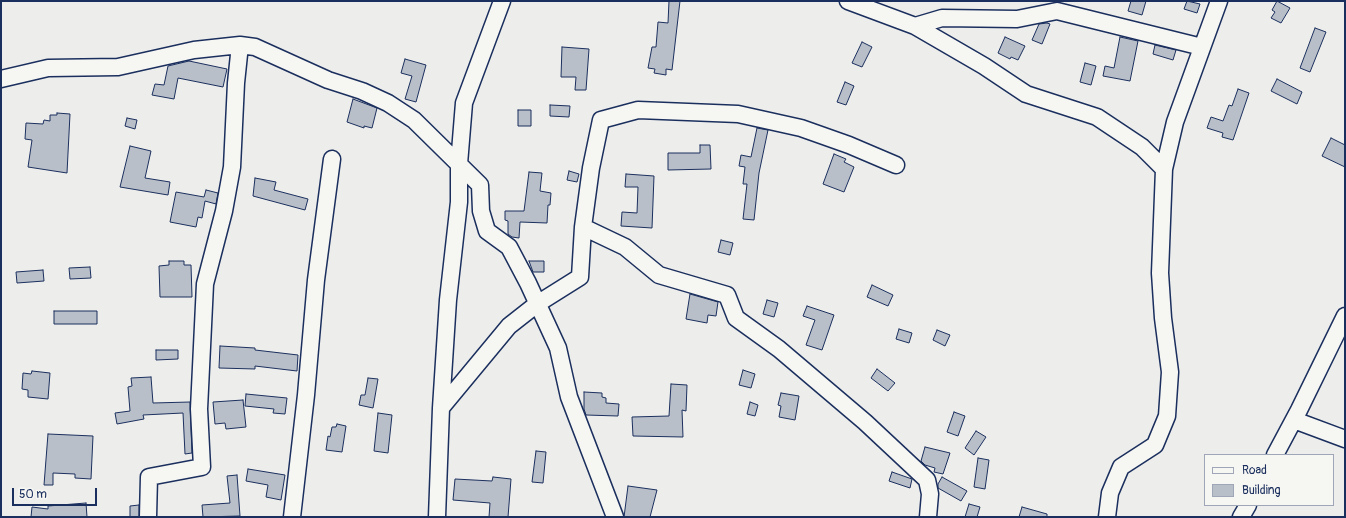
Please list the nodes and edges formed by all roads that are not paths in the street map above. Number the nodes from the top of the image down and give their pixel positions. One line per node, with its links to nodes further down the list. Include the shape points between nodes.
1 (502, 1): 9 (street, via 464,103)
2 (848, 1): 4 (street)
3 (1219, 1): 6 (street)
4 (915, 26): 6 (street, via 942,18 1017,19 1057,11); 11 (street, via 1026,94 1097,117 1142,147)
5 (240, 45): 7 (street, via 194,50 118,67 48,68); 9 (street, via 254,47 388,103 414,120); 20 (street, via 232,167 224,211 204,284 199,409 202,467 149,477)
6 (1202, 48): 11 (street, via 1175,122)
7 (1, 79)
8 (332, 159): 21 (street, via 316,280)
9 (459, 164): 13 (street, via 480,185 481,211 487,231 508,246); 15 (street, via 459,202 448,300)
10 (896, 165): 12 (street, via 808,131 738,114 638,110 601,120)
11 (1164, 168): 25 (street, via 1160,273 1170,372 1167,416 1155,445 1121,467 1110,493)
12 (583, 227): 13 (street, via 580,277); 24 (street, via 625,247 659,275 727,295 736,318 779,349 865,422 927,480 930,494)
13 (537, 304): 15 (street, via 509,326); 23 (street, via 558,348 569,398)
14 (1345, 316): 16 (street)
15 (441, 408): 22 (street)
16 (1294, 420): 17 (street); 18 (street)
17 (1345, 439)
18 (1276, 454)
19 (1248, 506): 26 (street)
20 (148, 517)
21 (292, 517)
22 (437, 517)
23 (615, 517)
24 (928, 517)
25 (1107, 517)
26 (1242, 517)

